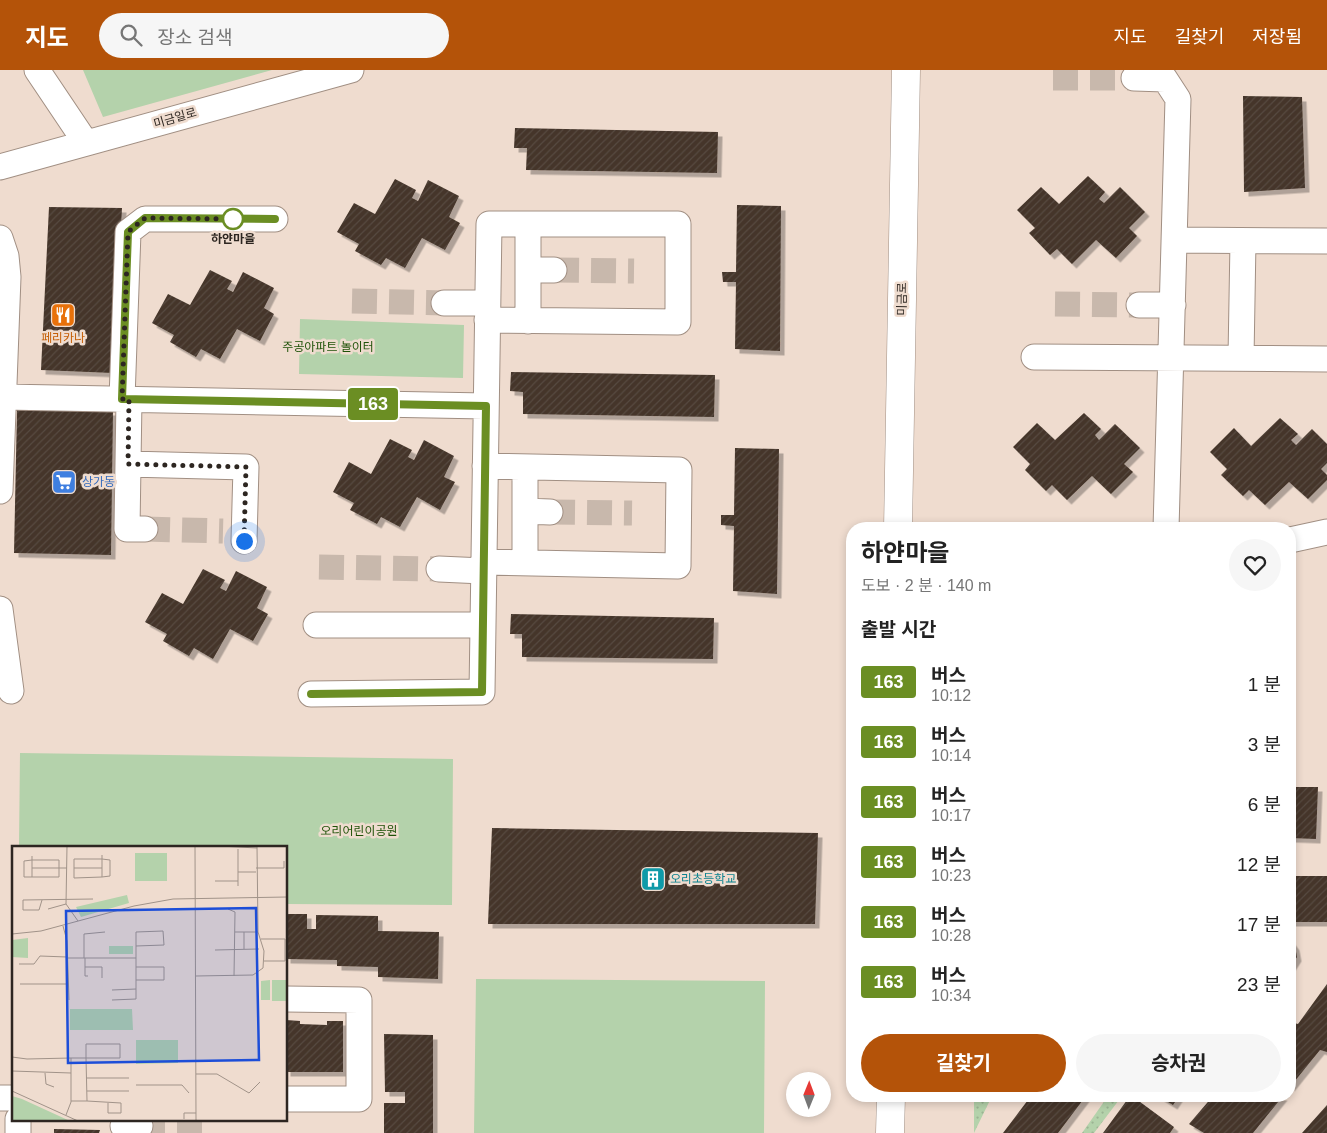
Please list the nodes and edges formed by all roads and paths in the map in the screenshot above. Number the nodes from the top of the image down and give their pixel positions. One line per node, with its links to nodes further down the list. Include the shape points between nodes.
1 (37, 70): 5 (street)
2 (351, 70): 5 (street, 미금일로)
3 (906, 70): 33 (main road, 미금로)
4 (1134, 78): 10 (street, via 1165,79 1178,99)
5 (86, 143): 6 (street, 미금일로)
6 (0, 167)
7 (275, 219): 25 (street, via 145,218 128,232)
8 (528, 224): 13 (street); 18 (street, via 489,224); 19 (street, via 678,224 678,322)
9 (0, 238): 24 (street, via 8,278)
10 (1174, 240): 11 (street); 17 (street)
11 (1243, 241): 12 (street); 22 (street)
12 (1327, 241)
13 (528, 270): 14 (street); 19 (street)
14 (554, 270)
15 (444, 302): 18 (street)
16 (1139, 305): 17 (street)
17 (1172, 305): 21 (street)
18 (487, 311): 19 (street); 26 (street)
19 (528, 321)
20 (1034, 357): 21 (street)
21 (1171, 358): 22 (street); 34 (street)
22 (1241, 358): 23 (street)
23 (1327, 358)
24 (3, 391): 25 (street); 30 (street)
25 (126, 399): 26 (street); 27 (street)
26 (486, 406): 28 (street)
27 (128, 464): 35 (street, via 127,529); 38 (street, via 246,467)
28 (485, 466): 29 (street); 40 (street)
29 (525, 467): 31 (street); 39 (street, via 679,470 678,566)
30 (0, 491)
31 (525, 511): 32 (street); 39 (street)
32 (550, 512)
33 (898, 522)
34 (1166, 522)
35 (145, 529)
36 (1327, 532): 37 (street)
37 (1296, 539)
38 (244, 541)
39 (525, 563): 40 (street)
40 (483, 566): 41 (street); 44 (street)
41 (439, 569)
42 (0, 609): 45 (street)
43 (316, 625): 44 (street)
44 (482, 625): 46 (street, via 482,692)
45 (11, 691)
46 (311, 694)
47 (288, 999): 48 (street, via 359,1000 359,1099)
48 (288, 1099)
49 (891, 1102): 52 (main road)
50 (18, 1120): 51 (street)
51 (18, 1133)
52 (890, 1133)

